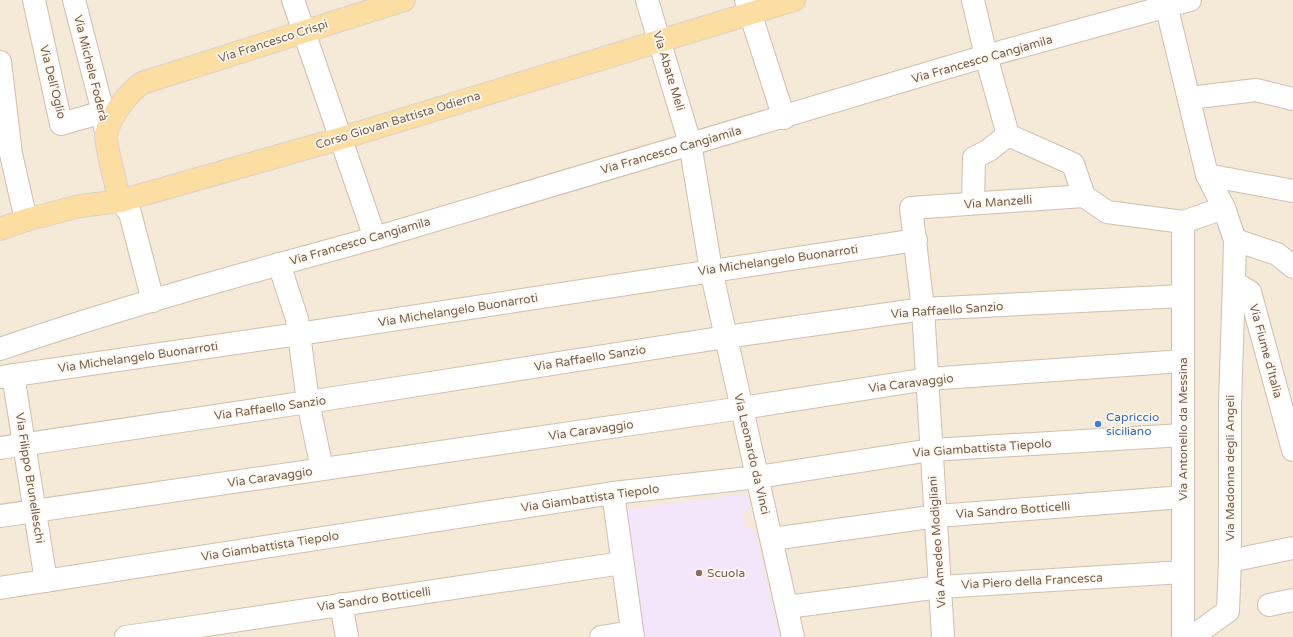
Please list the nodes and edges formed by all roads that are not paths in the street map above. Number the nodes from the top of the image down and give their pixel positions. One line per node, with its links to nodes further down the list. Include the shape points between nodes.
1 (34, 0): 17 (street, Via Dell'Oglio, via 61,124)
2 (74, 0): 17 (street, Via Michele Foderà)
3 (293, 0): 11 (street)
4 (404, 0): 11 (main road, Via Francesco Crispi)
5 (646, 0): 12 (street, Via Abate Meli)
6 (794, 0): 10 (main road, Corso Giovan Battista Odierna)
7 (973, 0): 13 (street)
8 (1190, 0): 9 (street, Via Francesco Cangiamila)
9 (1166, 3): 13 (street, Via Francesco Cangiamila); 15 (street)
10 (748, 7): 12 (main road, Corso Giovan Battista Odierna); 18 (street)
11 (304, 31): 19 (main road, Via Francesco Crispi, via 142,83 126,98); 21 (street)
12 (660, 41): 21 (main road, Corso Giovan Battista Odierna); 22 (street, Via Abate Meli)
13 (986, 56): 18 (street, Via Francesco Cangiamila); 20 (street)
14 (0, 62): 23 (street)
15 (1190, 98): 16 (street, via 1256,90); 24 (street)
16 (1293, 99)
17 (104, 112): 19 (street, Via Michele Foderà)
18 (784, 118): 22 (street, Via Francesco Cangiamila)
19 (106, 135): 27 (main road)
20 (1008, 135): 26 (street, via 1073,164); 28 (street, via 974,158)
21 (342, 138): 27 (main road, Corso Giovan Battista Odierna); 34 (street)
22 (690, 143): 34 (street, Via Francesco Cangiamila); 39 (street, Via Abate Meli)
23 (6, 156): 31 (street)
24 (1207, 175): 25 (street); 30 (street)
25 (1293, 191)
26 (1084, 196): 28 (street, Via Manzelli); 32 (street, via 1107,212)
27 (120, 201): 31 (main road, Corso Giovan Battista Odierna, via 80,206); 42 (street, via 130,213)
28 (973, 204): 29 (street, Via Manzelli)
29 (911, 208): 35 (street, Via Amedeo Modigliani)
30 (1224, 208): 32 (street); 36 (street)
31 (26, 220): 33 (main road, Corso Giovan Battista Odierna)
32 (1183, 222): 41 (street, Via Antonello da Messina)
33 (0, 229)
34 (375, 238): 38 (street, Via Francesco Cangiamila)
35 (916, 240): 39 (street, Via Michelangelo Buonarroti); 43 (street, Via Amedeo Modigliani)
36 (1235, 240): 37 (street); 40 (street)
37 (1289, 258)
38 (279, 264): 42 (street, Via Francesco Cangiamila); 44 (street, via 297,319)
39 (711, 270): 44 (street, Via Michelangelo Buonarroti); 45 (street, Via Leonardo da Vinci)
40 (1234, 282): 56 (street, Via Fiume d'Italia, via 1250,292); 66 (street, Via Madonna degli Angeli, via 1230,404)
41 (1183, 296): 43 (street, Via Raffaello Sanzio); 47 (street, Via Antonello da Messina)
42 (153, 301): 46 (street, Via Francesco Cangiamila)
43 (924, 310): 45 (street, Via Raffaello Sanzio); 49 (street, Via Amedeo Modigliani)
44 (299, 334): 48 (street, Via Michelangelo Buonarroti); 50 (street)
45 (726, 337): 50 (street, Via Raffaello Sanzio); 51 (street, Via Leonardo da Vinci)
46 (0, 349)
47 (1183, 361): 49 (street, Via Caravaggio); 52 (street, Via Antonello da Messina)
48 (7, 376): 53 (street, Via Filippo Brunelleschi)
49 (928, 379): 51 (street, Via Caravaggio); 55 (street, Via Amedeo Modigliani)
50 (308, 402): 53 (street, Via Raffaello Sanzio); 57 (street)
51 (742, 408): 57 (street, Via Caravaggio); 58 (street, Via Leonardo da Vinci)
52 (1183, 435): 55 (street, Via Giambattista Tiepolo); 60 (street, Via Antonello da Messina)
53 (24, 444): 54 (street, Via Raffaello Sanzio); 61 (street, Via Filippo Brunelleschi)
54 (0, 448)
55 (931, 450): 58 (street, Via Giambattista Tiepolo); 63 (street, Via Amedeo Modigliani)
56 (1293, 450)
57 (322, 470): 61 (street, Via Caravaggio)
58 (758, 477): 59 (street, Via Giambattista Tiepolo); 64 (street, Via Leonardo da Vinci)
59 (613, 493): 67 (street); 69 (street, Via Giambattista Tiepolo)
60 (1183, 498): 63 (street, Via Sandro Botticelli); 68 (street, Via Antonello da Messina)
61 (35, 511): 62 (street, Via Caravaggio); 69 (street, Via Filippo Brunelleschi)
62 (0, 516)
63 (937, 516): 64 (street, Via Sandro Botticelli); 70 (street, Via Amedeo Modigliani)
64 (772, 539): 75 (street, Via Leonardo da Vinci)
65 (1293, 548): 66 (street)
66 (1230, 561): 83 (street, Via Madonna degli Angeli, via 1228,611)
67 (622, 563): 73 (street, Via Sandro Botticelli); 76 (street)
68 (1183, 572): 70 (street, Via Piero della Francesca); 82 (street, Via Antonello da Messina)
69 (46, 581): 71 (street, Via Giambattista Tiepolo)
70 (940, 587): 75 (street, Via Piero della Francesca); 81 (street, Via Amedeo Modigliani)
71 (0, 588)
72 (1293, 600): 74 (street)
73 (341, 604): 77 (street, Via Sandro Botticelli); 78 (street)
74 (1269, 605)
75 (787, 606): 80 (street, Via Leonardo da Vinci)
76 (633, 634): 79 (street)
77 (126, 637)
78 (347, 637)
79 (601, 637)
80 (793, 637)
81 (943, 637)
82 (1183, 637)
83 (1192, 637)

